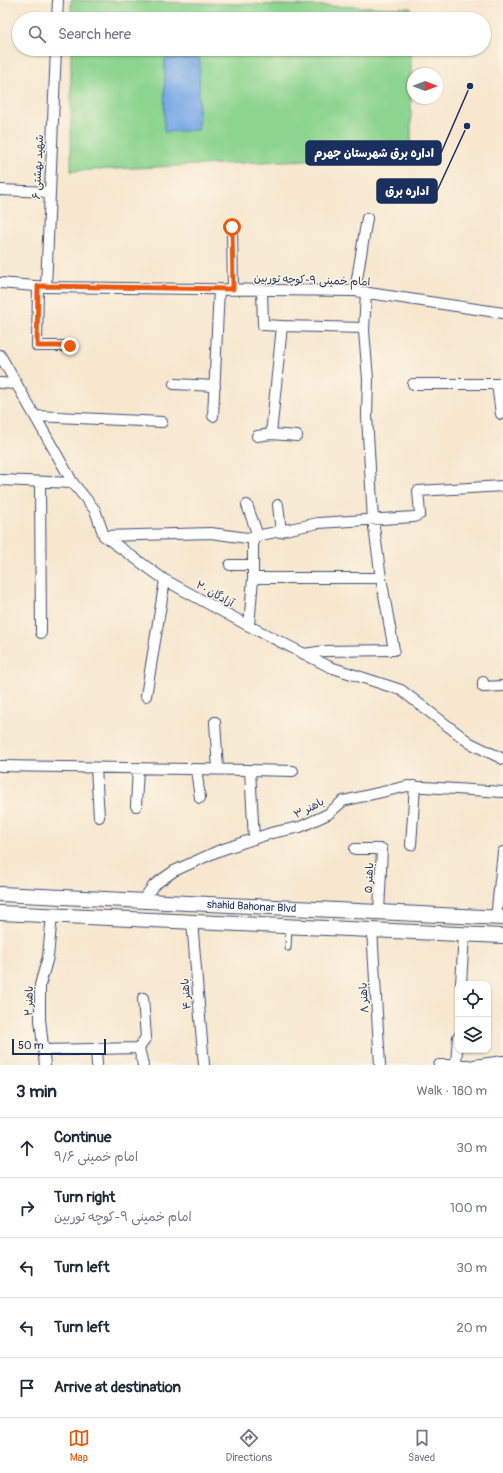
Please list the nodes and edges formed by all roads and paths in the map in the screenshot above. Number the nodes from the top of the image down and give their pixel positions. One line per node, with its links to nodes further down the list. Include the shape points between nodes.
1 (58, 0): 2 (street)
2 (57, 12)
3 (56, 56): 5 (street, شهید بهشتی ۶)
4 (0, 190): 5 (street)
5 (49, 192): 9 (street, شهید بهشتی ۶)
6 (367, 218): 13 (street)
7 (232, 227): 11 (street)
8 (0, 283): 9 (street, امام خمینی ۹-کوچه توربین)
9 (42, 286): 10 (street, امام خمینی ۹-کوچه توربین); 18 (street, شهید بهشتی ۶, via 37,346)
10 (219, 289): 11 (street, امام خمینی ۹-کوچه توربین); 25 (street)
11 (233, 289): 12 (street, امام خمینی ۹-کوچه توربین)
12 (262, 290): 13 (street, امام خمینی ۹-کوچه توربین); 16 (street, via 263,325)
13 (355, 291): 14 (street, امام خمینی ۹-کوچه توربین)
14 (366, 292): 15 (street, امام خمینی ۹-کوچه توربین); 17 (street)
15 (503, 313)
16 (282, 326): 17 (street); 30 (street)
17 (364, 328): 39 (street)
18 (70, 346)
19 (0, 355): 21 (street)
20 (0, 383): 21 (street)
21 (17, 384): 27 (street)
22 (174, 384): 25 (street)
23 (413, 384): 24 (street)
24 (500, 384): 26 (street)
25 (215, 386): 28 (street)
26 (501, 414)
27 (36, 416): 29 (street); 35 (street)
28 (213, 416)
29 (162, 422)
30 (271, 434): 31 (street); 32 (street)
31 (257, 436)
32 (297, 436)
33 (0, 480): 34 (street)
34 (40, 482): 35 (street); 49 (street)
35 (73, 483): 41 (street, via 95,510)
36 (503, 486): 39 (street, via 418,491 420,514 414,517)
37 (247, 505): 42 (street)
38 (278, 505): 40 (street)
39 (373, 520): 40 (street, via 318,524); 46 (street)
40 (281, 532): 42 (street)
41 (104, 536): 42 (street, via 211,533); 47 (street, آزادگان ۲۰)
42 (255, 536): 44 (street)
43 (230, 565): 44 (street)
44 (253, 565): 45 (street)
45 (253, 578): 46 (street); 48 (street)
46 (381, 578): 50 (street, via 394,650 324,651)
47 (165, 580): 48 (street, آزادگان ۲۰); 53 (street)
48 (249, 626): 50 (street, آزادگان ۲۰)
49 (41, 634)
50 (304, 654): 55 (street, آزادگان ۲۰, via 330,667 401,690 470,744)
51 (483, 682): 52 (street, via 483,687)
52 (503, 686)
53 (146, 696)
54 (215, 722): 60 (street)
55 (503, 759)
56 (0, 766): 57 (street)
57 (96, 768): 58 (street); 67 (street)
58 (138, 768): 59 (street); 66 (street)
59 (196, 769): 60 (street); 65 (street)
60 (218, 769): 61 (street)
61 (250, 770): 62 (street); 68 (street)
62 (292, 771)
63 (415, 786): 64 (street, باهنر ۳); 68 (street, باهنر ۳, via 342,801 328,814 300,827); 69 (street)
64 (503, 792)
65 (200, 798)
66 (136, 806)
67 (99, 817)
68 (254, 838): 73 (street, باهنر ۳, via 174,871 154,885)
69 (411, 845)
70 (355, 849): 74 (street, باهنر ۵, via 382,849)
71 (503, 852): 77 (street)
72 (0, 894): 73 (main road, shahid Bahonar Blvd)
73 (142, 901): 74 (main road, shahid Bahonar Blvd)
74 (376, 912): 77 (main road, shahid Bahonar Blvd); 80 (main road)
75 (0, 913): 76 (main road, shahid Bahonar Blvd)
76 (52, 915): 78 (main road, shahid Bahonar Blvd); 88 (street, باهنر ۲, via 48,957 40,985 40,1019)
77 (500, 918)
78 (192, 921): 79 (main road, shahid Bahonar Blvd); 95 (street, باهنر ۴)
79 (290, 926): 80 (main road, shahid Bahonar Blvd); 83 (lane)
80 (372, 930): 81 (main road, shahid Bahonar Blvd); 96 (street, باهنر ۸)
81 (464, 934): 82 (main road, shahid Bahonar Blvd); 84 (street)
82 (503, 936)
83 (288, 948)
84 (461, 981)
85 (143, 998): 87 (street, via 146,1036)
86 (96, 1048): 87 (street); 88 (street); 93 (street)
87 (139, 1048): 94 (street)
88 (44, 1050): 92 (street, باهنر ۲)
89 (457, 1053): 91 (street)
90 (503, 1061): 99 (street)
91 (456, 1064): 97 (street); 98 (street)
92 (45, 1065)
93 (97, 1065)
94 (143, 1065)
95 (204, 1065)
96 (380, 1065)
97 (439, 1065)
98 (468, 1065)
99 (474, 1065)

